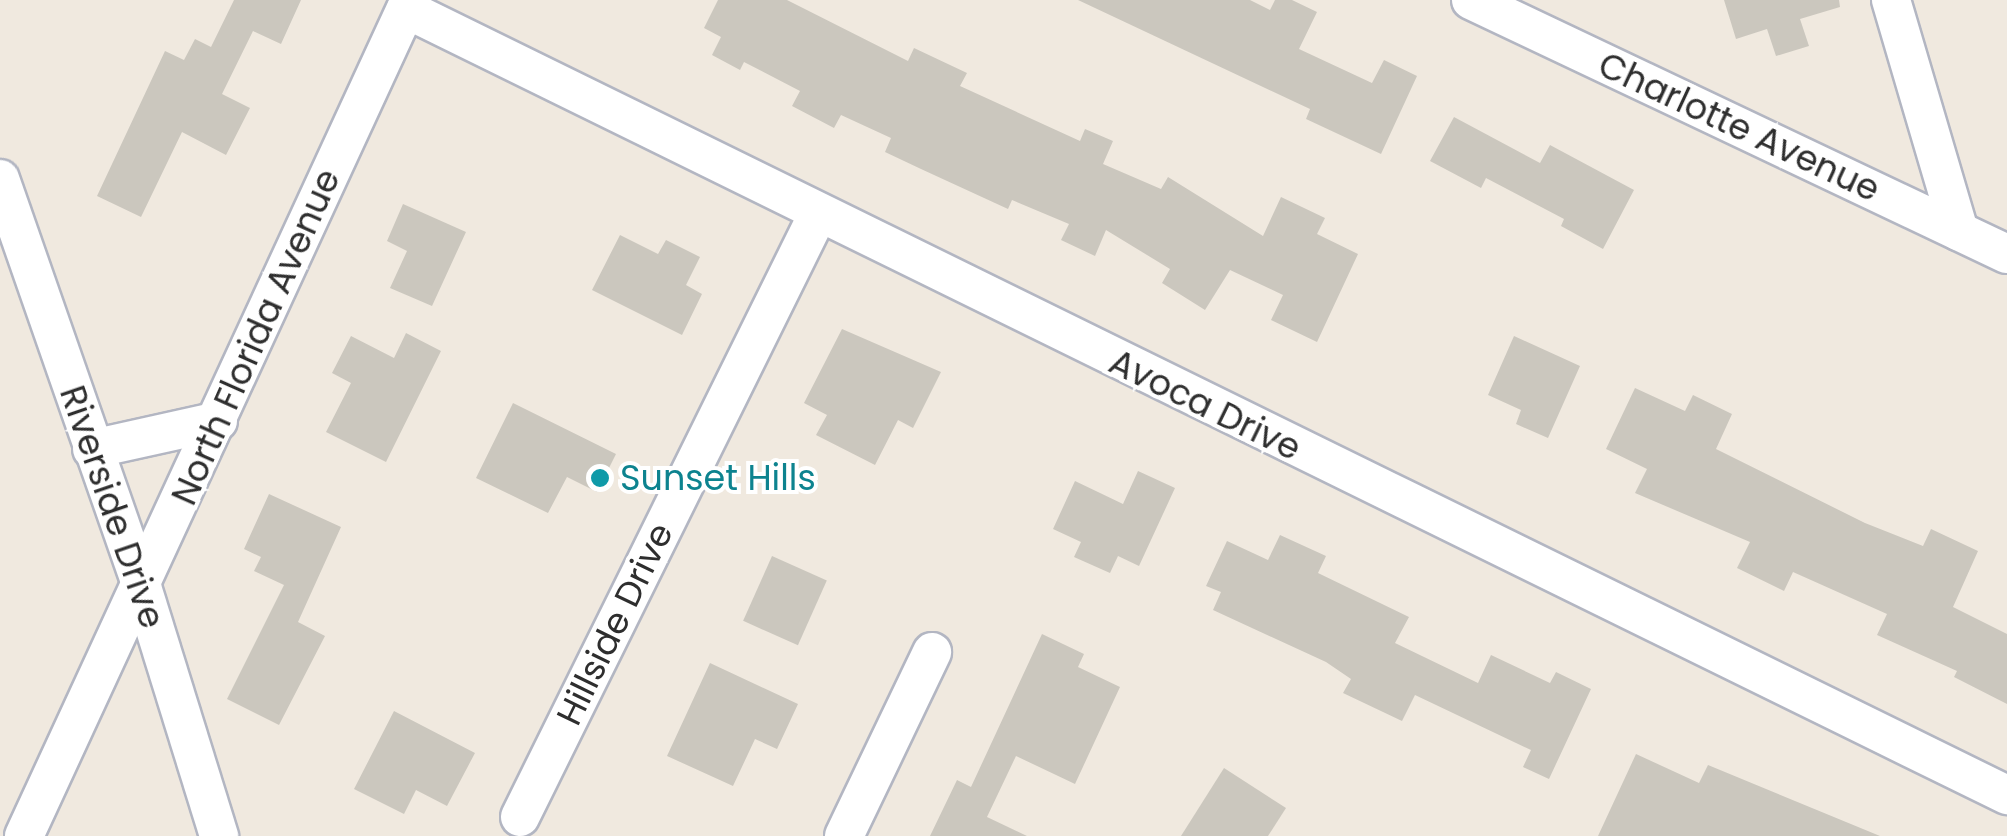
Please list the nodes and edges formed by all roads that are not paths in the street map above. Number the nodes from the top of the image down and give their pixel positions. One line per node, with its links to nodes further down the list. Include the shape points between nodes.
1 (1471, 0): 6 (street, Charlotte Avenue)
2 (1890, 0): 6 (street)
3 (408, 5): 5 (street, Avoca Drive); 8 (street, North Florida Avenue)
4 (0, 179): 9 (street, Riverside Drive)
5 (817, 216): 12 (street, Avoca Drive); 13 (street, Hillside Drive)
6 (1959, 231): 7 (street, Charlotte Avenue)
7 (2007, 254)
8 (218, 422): 9 (street); 10 (street, North Florida Avenue)
9 (92, 448): 10 (street, Riverside Drive)
10 (142, 588): 14 (street, North Florida Avenue); 15 (street, Riverside Drive)
11 (932, 652): 16 (street)
12 (2007, 795)
13 (520, 817)
14 (24, 836)
15 (220, 836)
16 (844, 836)

